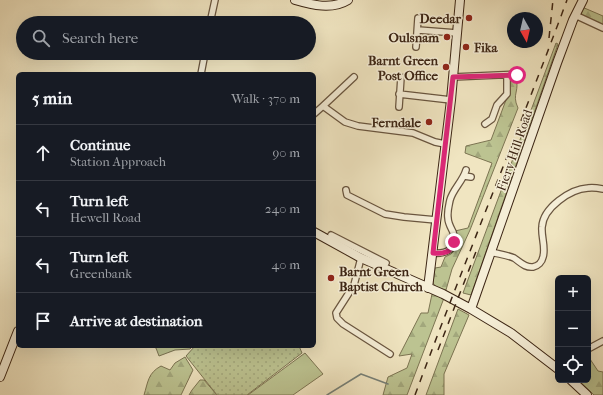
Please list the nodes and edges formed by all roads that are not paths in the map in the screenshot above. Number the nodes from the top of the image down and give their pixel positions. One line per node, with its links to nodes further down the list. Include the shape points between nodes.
1 (215, 0): 7 (street)
2 (295, 0): 3 (street, via 322,6 336,5)
3 (348, 0)
4 (460, 0): 11 (street)
5 (583, 0): 6 (street, Fiery Hill Road)
6 (575, 15): 9 (street); 36 (street, Fiery Hill Road)
7 (212, 16)
8 (418, 18): 10 (street)
9 (603, 28)
10 (418, 30): 11 (street); 12 (street)
11 (457, 33): 19 (street)
12 (416, 47)
13 (204, 60): 14 (street)
14 (201, 72)
15 (520, 74): 16 (street)
16 (507, 75): 19 (street); 25 (street, via 507,94 497,105 492,119)
17 (354, 77): 22 (street)
18 (401, 77): 20 (street)
19 (453, 77): 21 (street)
20 (399, 94): 21 (street); 23 (street)
21 (451, 100): 26 (street)
22 (323, 106): 24 (street); 26 (street, via 345,122 413,133)
23 (399, 107)
24 (316, 112)
25 (485, 124)
26 (445, 144): 32 (street)
27 (466, 170): 28 (street)
28 (464, 176): 29 (street); 37 (street, via 450,202 448,217 454,239 453,245 444,253)
29 (471, 177)
30 (603, 189): 36 (street, via 587,188 570,193 545,214 541,236 544,255 539,264 532,267 522,265 515,258)
31 (346, 190): 32 (street, via 348,195 385,214)
32 (436, 220): 37 (street)
33 (316, 233): 35 (street)
34 (331, 235): 35 (street)
35 (342, 244): 38 (street); 39 (street)
36 (491, 252): 42 (street, Fiery Hill Road)
37 (433, 253): 41 (street)
38 (361, 258): 39 (street); 46 (street, via 354,285 336,312 337,318)
39 (379, 263): 40 (street); 41 (street)
40 (386, 263)
41 (428, 288): 42 (street)
42 (471, 309): 47 (street, via 511,334)
43 (16, 336): 48 (street)
44 (603, 341): 45 (street)
45 (591, 347)
46 (390, 354)
47 (555, 367)
48 (0, 377)
49 (574, 383): 50 (street)
50 (587, 395)

